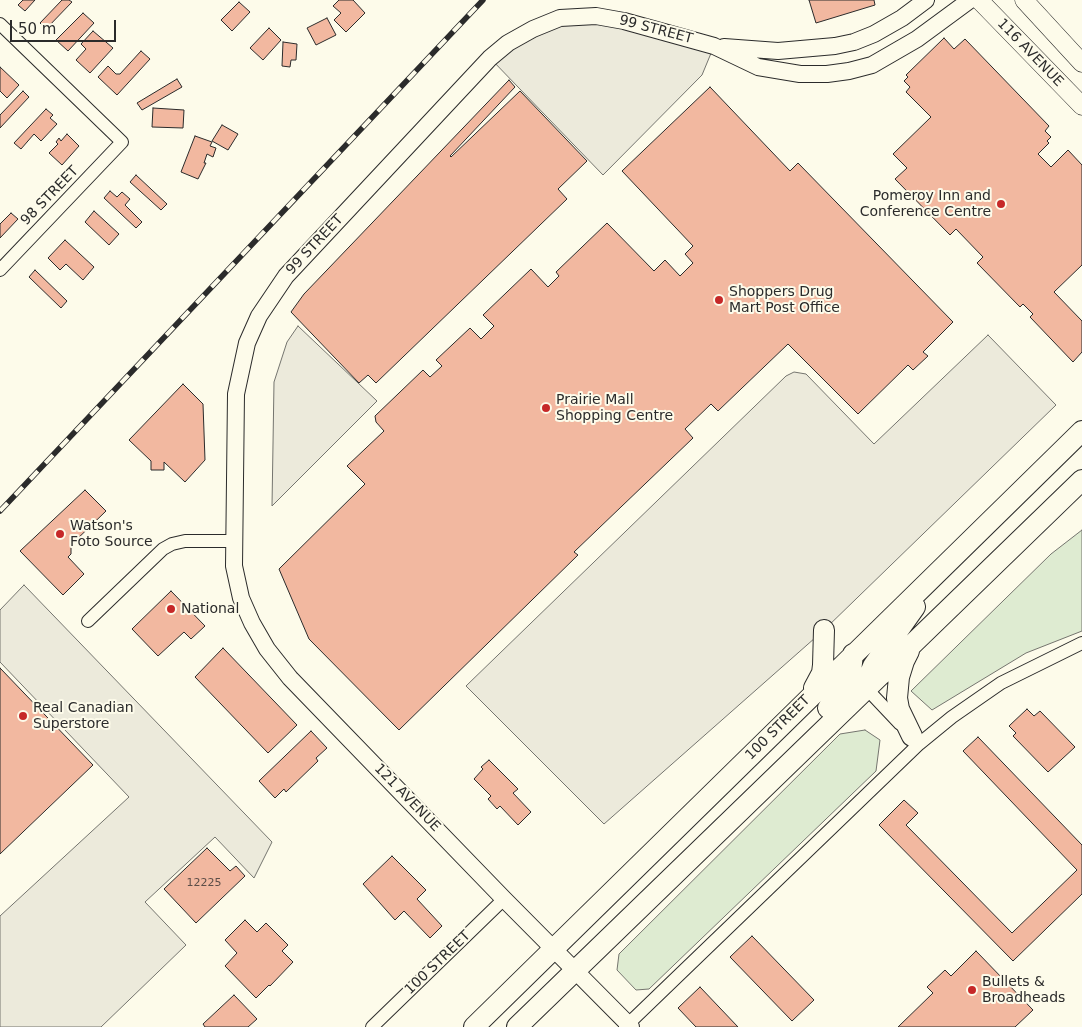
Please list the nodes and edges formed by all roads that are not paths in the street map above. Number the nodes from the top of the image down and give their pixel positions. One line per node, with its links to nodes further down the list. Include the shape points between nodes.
1 (926, 0): 6 (street, 99 STREET, via 902,18 854,42 778,51)
2 (970, 0): 6 (street, 99 STREET, via 892,55 849,71 800,74 776,71 758,67)
3 (979, 0): 8 (main road, 116 AVENUE)
4 (1024, 0): 7 (main road)
5 (0, 24): 9 (street, 98 STREET, via 122,142)
6 (714, 46): 12 (street, 99 STREET, via 624,21 578,16 560,18 533,29 490,58 286,276 259,316 247,343 236,394)
7 (1082, 63)
8 (1082, 106)
9 (0, 270)
10 (1082, 431): 13 (main road, 100 STREET)
11 (1082, 480): 17 (main road)
12 (233, 541): 14 (street, via 185,541 163,548); 23 (street, 121 AVENUE, via 241,598 267,649 290,678)
13 (942, 568): 18 (main road, 100 STREET); 19 (main road, via 872,666)
14 (88, 621)
15 (824, 630): 20 (main road, via 822,673)
16 (1082, 643): 21 (street, via 1001,683)
17 (910, 647): 19 (main road); 21 (main road, via 897,687 897,698)
18 (853, 654): 20 (main road, 100 STREET); 22 (main road, via 852,673 846,688)
19 (866, 688): 21 (street); 22 (main road)
20 (809, 698): 24 (main road, 100 STREET)
21 (916, 740): 26 (street)
22 (768, 784): 25 (main road)
23 (504, 899): 24 (street, 121 AVENUE); 27 (street, 100 STREET)
24 (554, 949): 25 (street, 121 AVENUE); 28 (main road, 100 STREET)
25 (575, 970): 26 (street, 121 AVENUE); 29 (main road)
26 (628, 1026)
27 (372, 1027)
28 (474, 1027)
29 (517, 1027)

